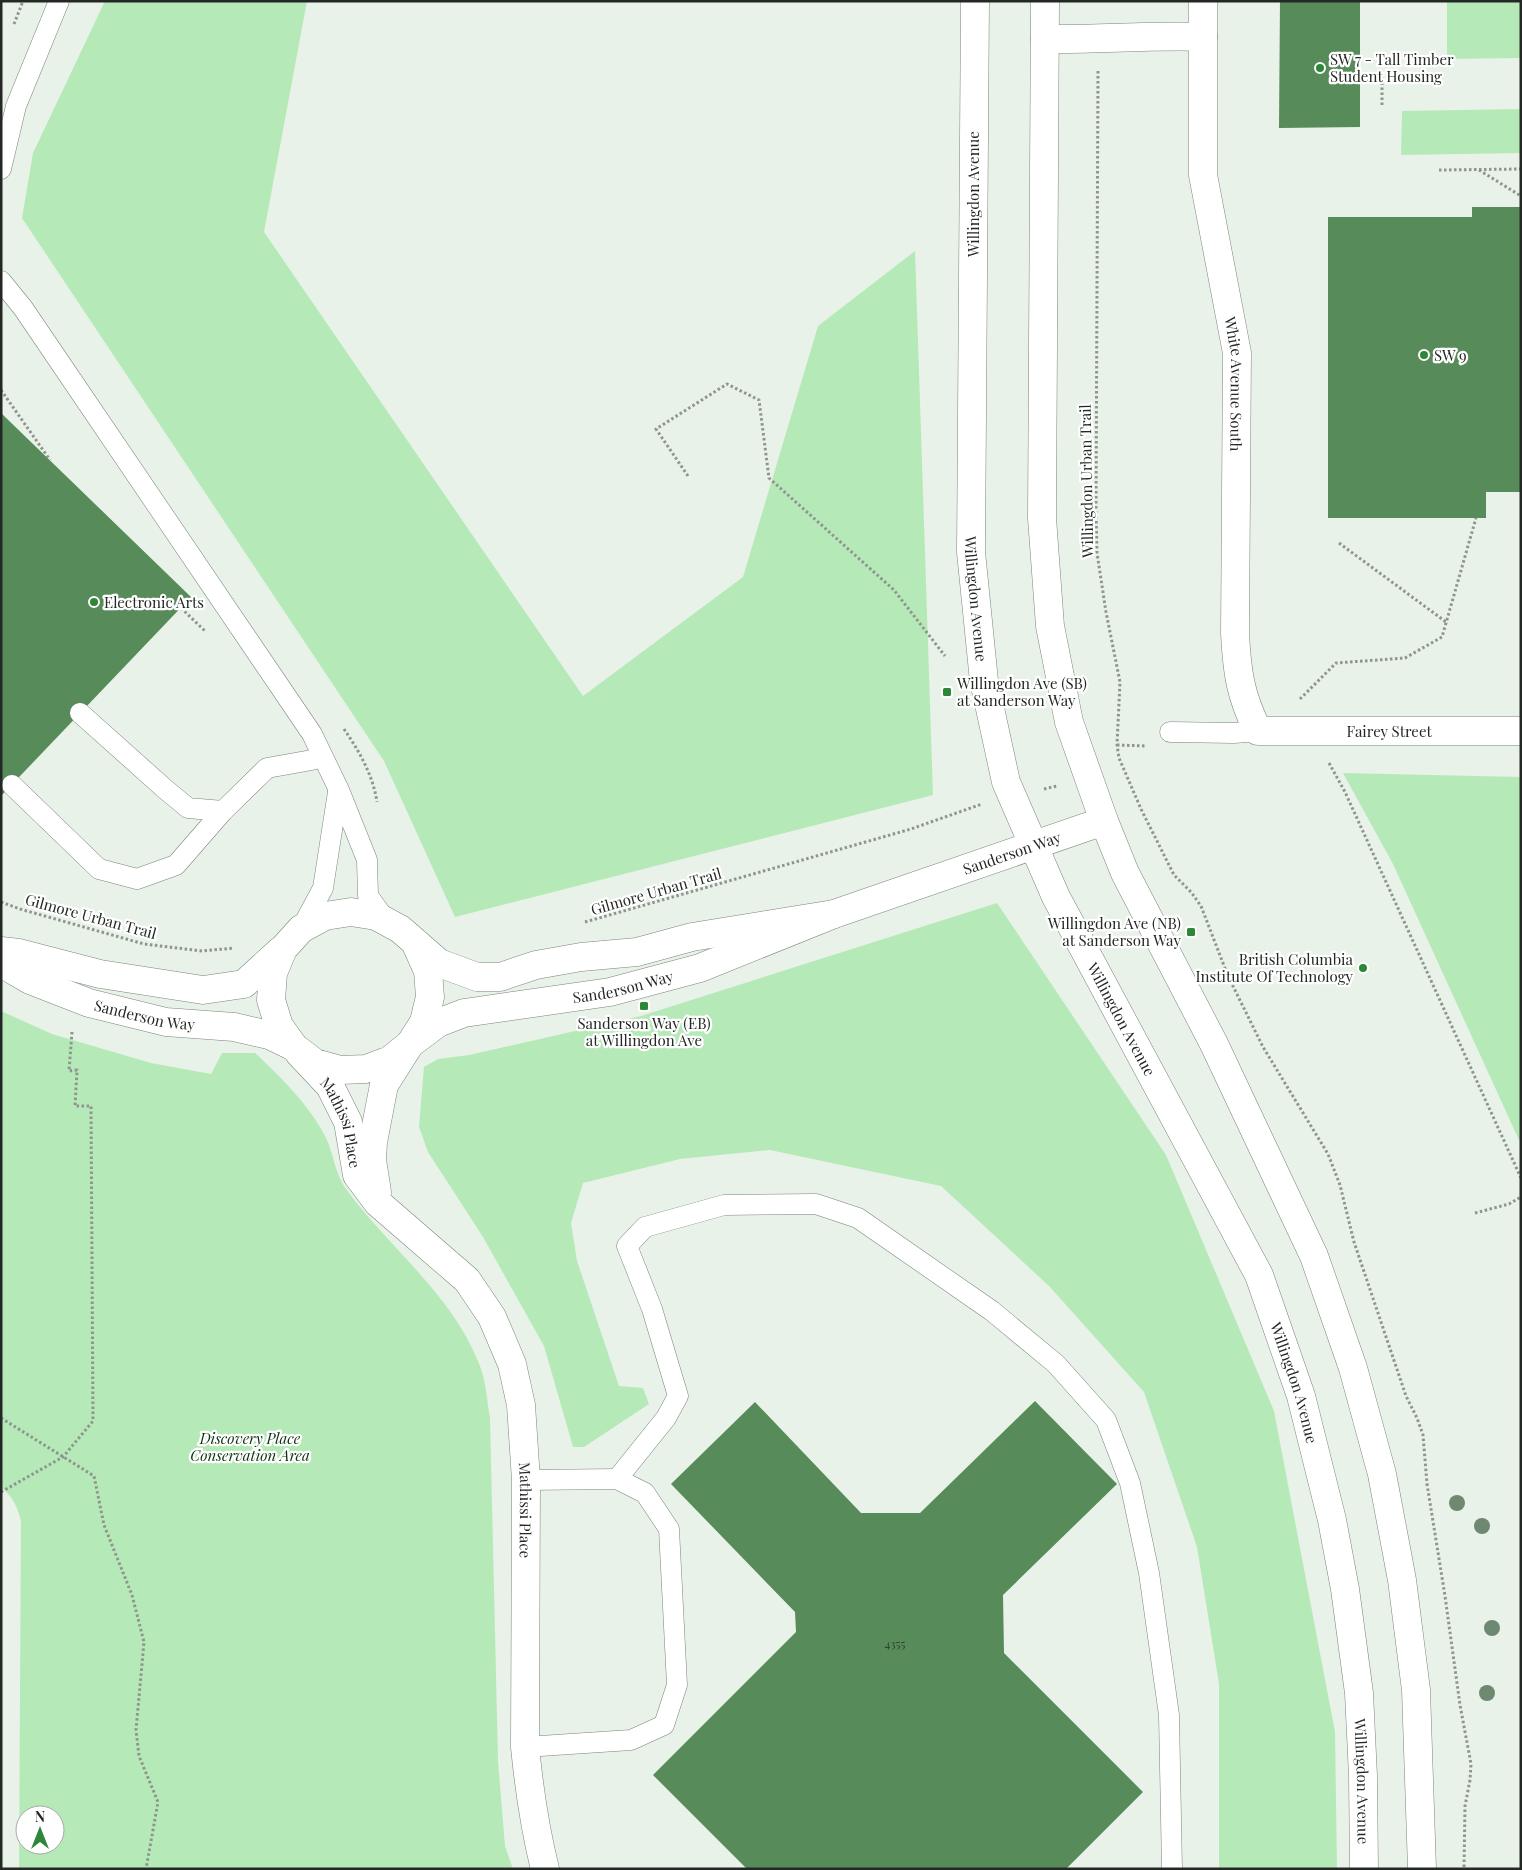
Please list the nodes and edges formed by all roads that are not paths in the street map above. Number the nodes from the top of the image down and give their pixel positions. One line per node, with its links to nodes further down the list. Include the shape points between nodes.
1 (58, 1): 7 (lane, via 16,106)
2 (975, 1): 18 (street, Willingdon Avenue, via 971,552 984,681 1006,782)
3 (1045, 1): 6 (street)
4 (1203, 1): 5 (street, White Avenue South)
5 (1203, 37): 6 (street); 10 (street, White Avenue South, via 1202,175 1237,352 1236,670 1246,708)
6 (1045, 39): 17 (street, via 1042,518 1046,577 1050,626 1069,722)
7 (1, 169)
8 (1, 281): 13 (lane, via 23,308 312,734)
9 (80, 713): 16 (lane, via 188,808)
10 (1258, 730): 11 (street, Fairey Street); 12 (lane)
11 (1521, 731)
12 (1170, 732)
13 (323, 758): 15 (lane); 16 (lane, via 267,768)
14 (12, 785): 16 (lane, via 99,869 137,879 176,865)
15 (339, 790): 20 (lane, via 367,860 368,896); 21 (lane, via 323,888)
16 (222, 810)
17 (1104, 821): 18 (street, Sanderson Way); 35 (street, via 1132,890 1214,1044 1314,1256 1353,1368 1382,1474 1402,1580 1416,1690)
18 (1032, 846): 19 (street, Sanderson Way); 34 (street, Willingdon Avenue, via 1056,897 1259,1275 1301,1396 1332,1520 1359,1693)
19 (834, 914): 22 (street, Sanderson Way, via 692,937 637,952 536,965 500,977 477,977 439,963); 26 (street, Sanderson Way, via 700,968 610,992 464,1013 438,1023)
20 (386, 922): 21 (street, via 376,916 351,912 324,916); 22 (street)
21 (301, 929): 23 (street)
22 (415, 942): 26 (street, via 428,971 430,997 424,1022)
23 (283, 949): 24 (street, Sanderson Way, via 244,984 203,990 100,974); 27 (street, via 273,973 271,1000 279,1026)
24 (1, 951)
25 (1, 963): 27 (street, Sanderson Way, via 30,980 89,1003 166,1022 270,1034)
26 (410, 1044): 27 (street, via 390,1060 366,1069 340,1070 315,1063); 28 (street, Mathissi Place, via 384,1085 372,1160)
27 (294, 1048): 28 (street, Mathissi Place, via 330,1086 348,1122 357,1175)
28 (378, 1203): 30 (street, Mathissi Place, via 467,1280 492,1317 512,1364 521,1405)
29 (618, 1479): 30 (lane); 31 (lane, via 645,1493 669,1529 677,1685 664,1725 631,1740); 33 (lane, via 666,1418 678,1396 652,1308 627,1246 645,1227 724,1205 816,1204 858,1218 978,1300 1056,1364 1106,1420 1130,1483 1149,1572 1169,1715)
30 (526, 1480): 31 (street, Mathissi Place)
31 (525, 1747): 32 (street, Mathissi Place, via 529,1790)
32 (545, 1869)
33 (1172, 1869)
34 (1364, 1869)
35 (1422, 1869)

